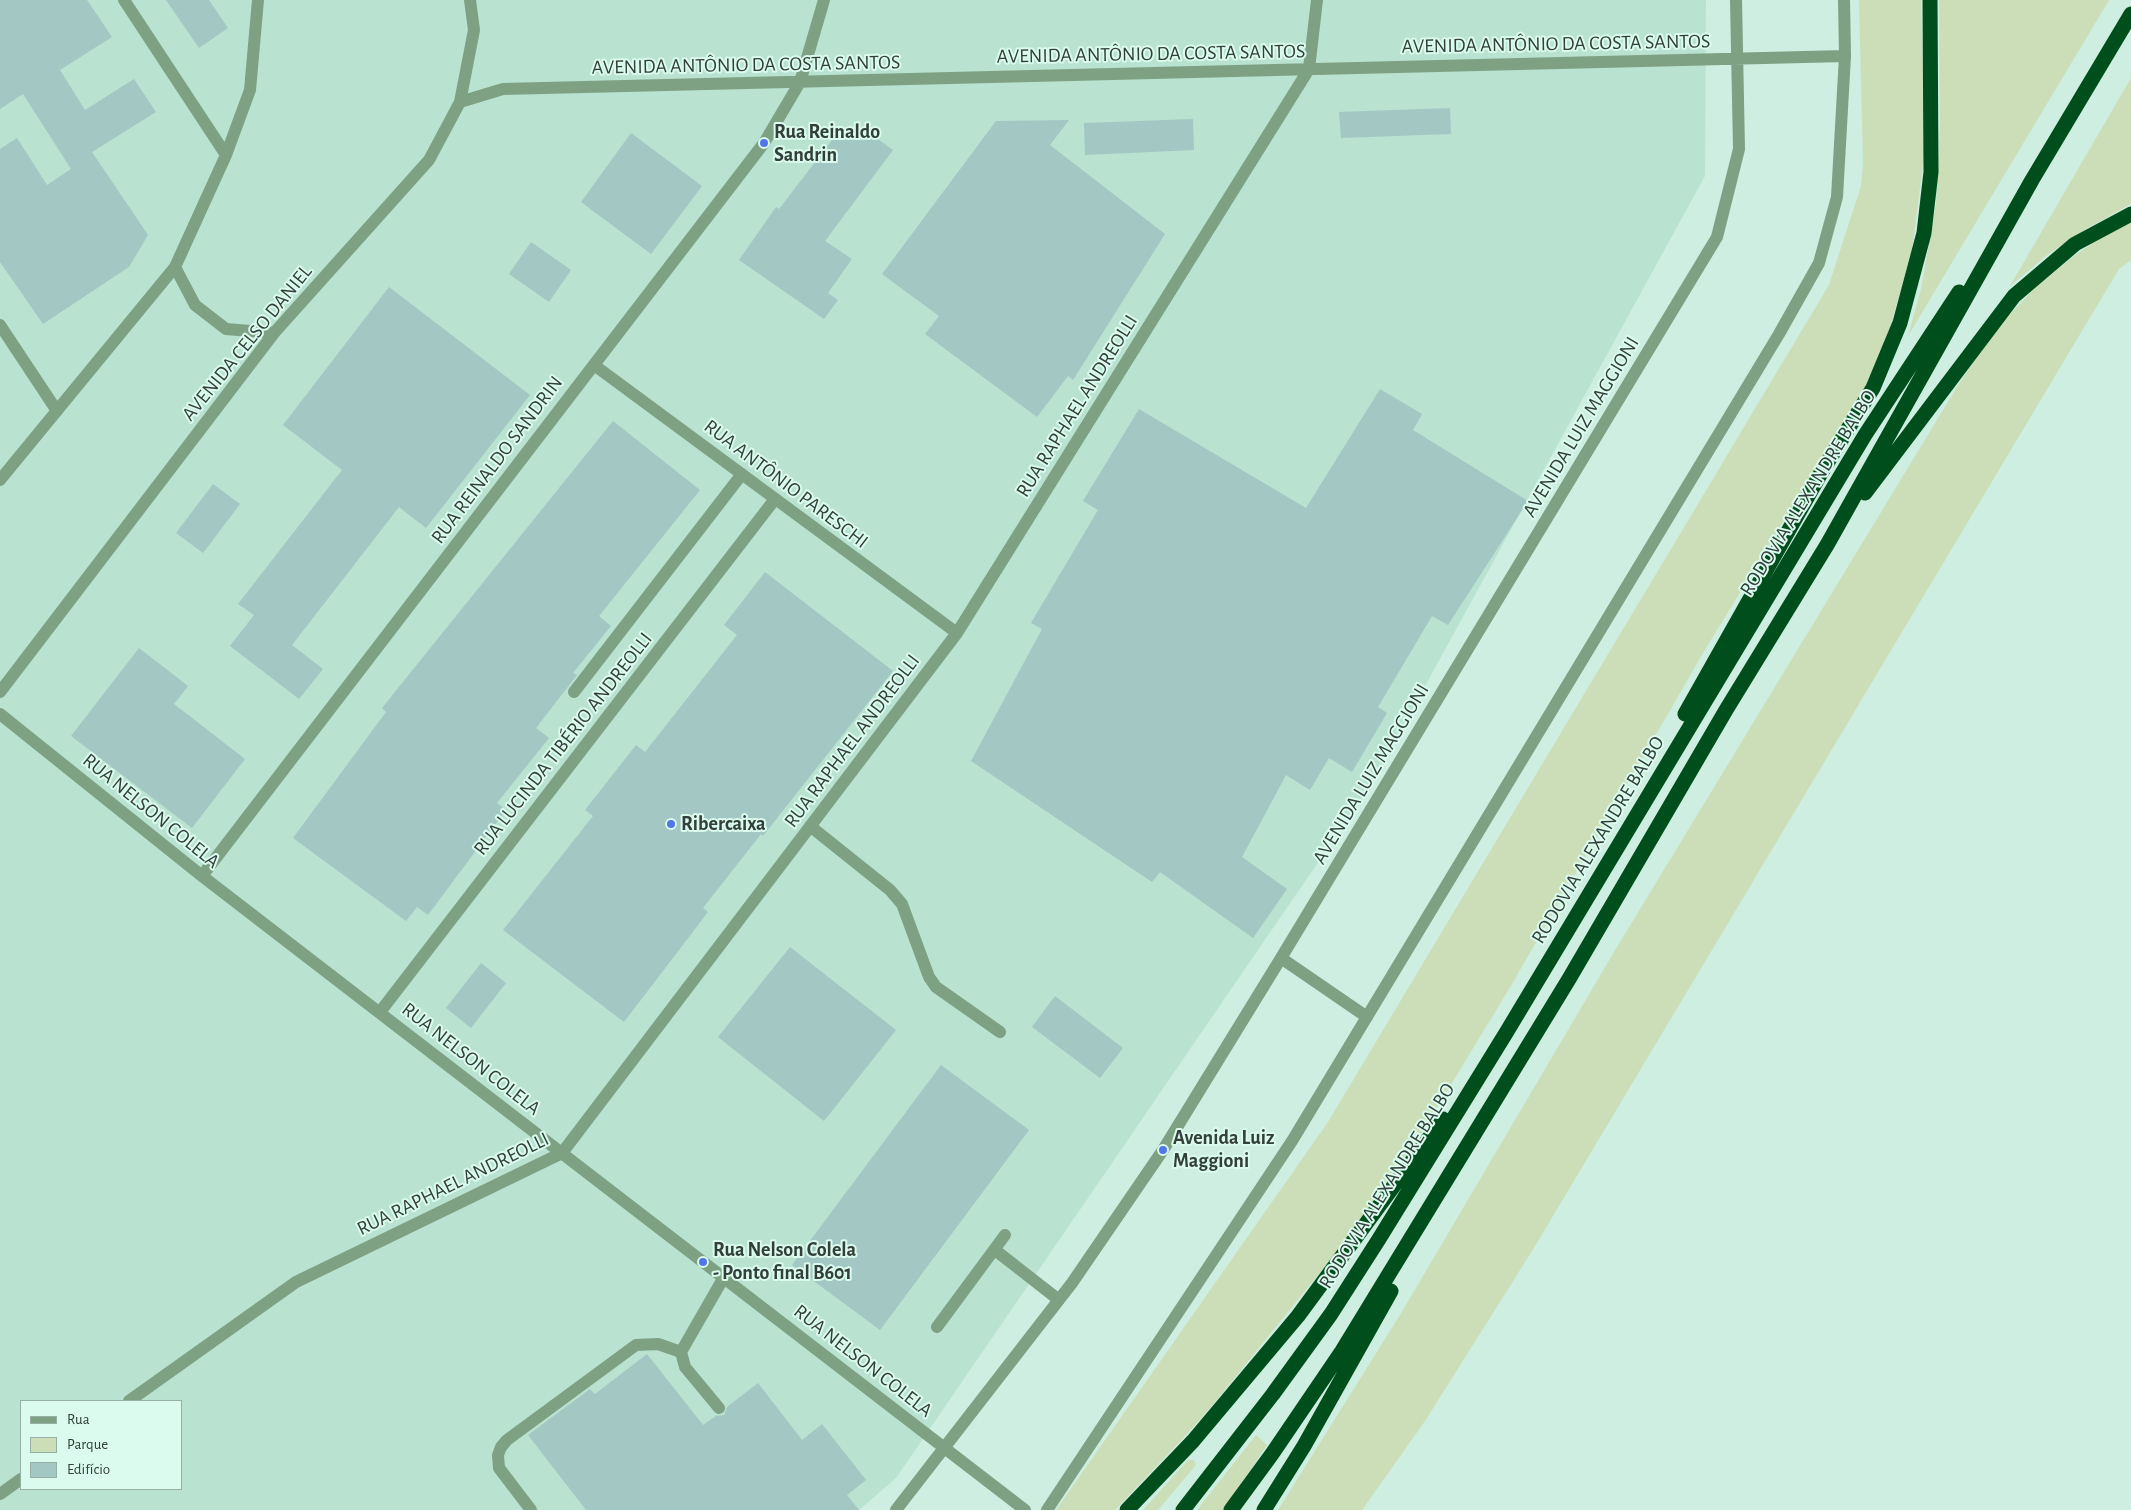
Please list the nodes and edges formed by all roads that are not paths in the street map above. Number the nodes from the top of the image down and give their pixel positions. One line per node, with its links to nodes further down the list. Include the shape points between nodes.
1 (124, 0): 15 (street)
2 (258, 0): 15 (street, via 250,90)
3 (470, 0): 14 (street, AVENIDA CELSO DANIEL, via 474,30)
4 (824, 0): 13 (street, RUA REINALDO SANDRIN)
5 (1317, 0): 12 (street, RUA RAPHAEL ANDREOLLI)
6 (1736, 0): 11 (street, AVENIDA LUIZ MAGGIONI)
7 (1844, 0): 10 (street)
8 (1930, 0): 32 (highway, via 1931,172 1924,233 1900,323 1873,388 1692,702)
9 (2131, 14): 16 (highway, RODOVIA ALEXANDRE BALBO)
10 (1845, 56): 11 (street, AVENIDA ANTÔNIO DA COSTA SANTOS); 36 (street, via 1837,197 1819,263)
11 (1738, 59): 12 (street, AVENIDA ANTÔNIO DA COSTA SANTOS); 34 (street, AVENIDA LUIZ MAGGIONI, via 1739,149 1717,238)
12 (1310, 69): 13 (street, AVENIDA ANTÔNIO DA COSTA SANTOS); 27 (street, RUA RAPHAEL ANDREOLLI)
13 (800, 82): 14 (street, AVENIDA ANTÔNIO DA COSTA SANTOS, via 503,89); 21 (street, RUA REINALDO SANDRIN, via 764,143)
14 (460, 102): 20 (street, AVENIDA CELSO DANIEL, via 428,160)
15 (226, 155): 18 (street)
16 (2032, 180): 26 (highway, RODOVIA ALEXANDRE BALBO); 32 (highway, RODOVIA ALEXANDRE BALBO, via 1865,435)
17 (2131, 214): 26 (highway, via 2075,244 2014,296)
18 (175, 267): 20 (street, via 195,305 226,329); 22 (street)
19 (0, 325): 22 (street)
20 (274, 333): 28 (street, AVENIDA CELSO DANIEL)
21 (594, 365): 23 (street, RUA ANTÔNIO PARESCHI); 33 (street, RUA REINALDO SANDRIN)
22 (57, 411): 24 (street)
23 (742, 474): 25 (street, RUA ANTÔNIO PARESCHI); 29 (street)
24 (0, 480)
25 (775, 499): 27 (street, RUA ANTÔNIO PARESCHI); 35 (street, RUA LUCINDA TIBÉRIO ANDREOLLI)
26 (1827, 545): 39 (highway, RODOVIA ALEXANDRE BALBO)
27 (957, 634): 31 (street, RUA RAPHAEL ANDREOLLI)
28 (0, 692)
29 (574, 692)
30 (0, 714): 33 (street, RUA NELSON COLELA)
31 (810, 826): 37 (street, via 890,890 902,904 929,977 936,987); 40 (street, RUA RAPHAEL ANDREOLLI)
32 (1612, 854): 38 (highway, RODOVIA ALEXANDRE BALBO)
33 (202, 876): 35 (street, RUA NELSON COLELA)
34 (1281, 958): 36 (street); 44 (street, AVENIDA LUIZ MAGGIONI, via 1163,1150)
35 (380, 1012): 40 (street, RUA NELSON COLELA)
36 (1367, 1017): 55 (street, via 1292,1141)
37 (1000, 1032)
38 (1506, 1033): 56 (highway, via 1298,1316 1193,1441); 57 (highway, RODOVIA ALEXANDRE BALBO, via 1331,1314)
39 (1479, 1128): 58 (highway, RODOVIA ALEXANDRE BALBO, via 1342,1351); 59 (highway, via 1356,1354)
40 (562, 1152): 43 (street, RUA NELSON COLELA); 47 (street, RUA RAPHAEL ANDREOLLI, via 296,1282)
41 (1005, 1235): 42 (street)
42 (995, 1250): 44 (street); 45 (street)
43 (724, 1278): 46 (street); 49 (street, RUA NELSON COLELA)
44 (1059, 1300): 49 (street, AVENIDA LUIZ MAGGIONI)
45 (937, 1327)
46 (681, 1352): 48 (street, via 685,1367); 52 (street, via 658,1344 636,1345 507,1440 498,1455 499,1468)
47 (131, 1400)
48 (719, 1408)
49 (945, 1448): 53 (street, AVENIDA LUIZ MAGGIONI); 54 (street, RUA NELSON COLELA)
50 (20, 1479): 51 (street)
51 (0, 1494)
52 (531, 1510)
53 (896, 1510)
54 (1025, 1510)
55 (1048, 1510)
56 (1127, 1510)
57 (1183, 1510)
58 (1231, 1510)
59 (1264, 1510)

